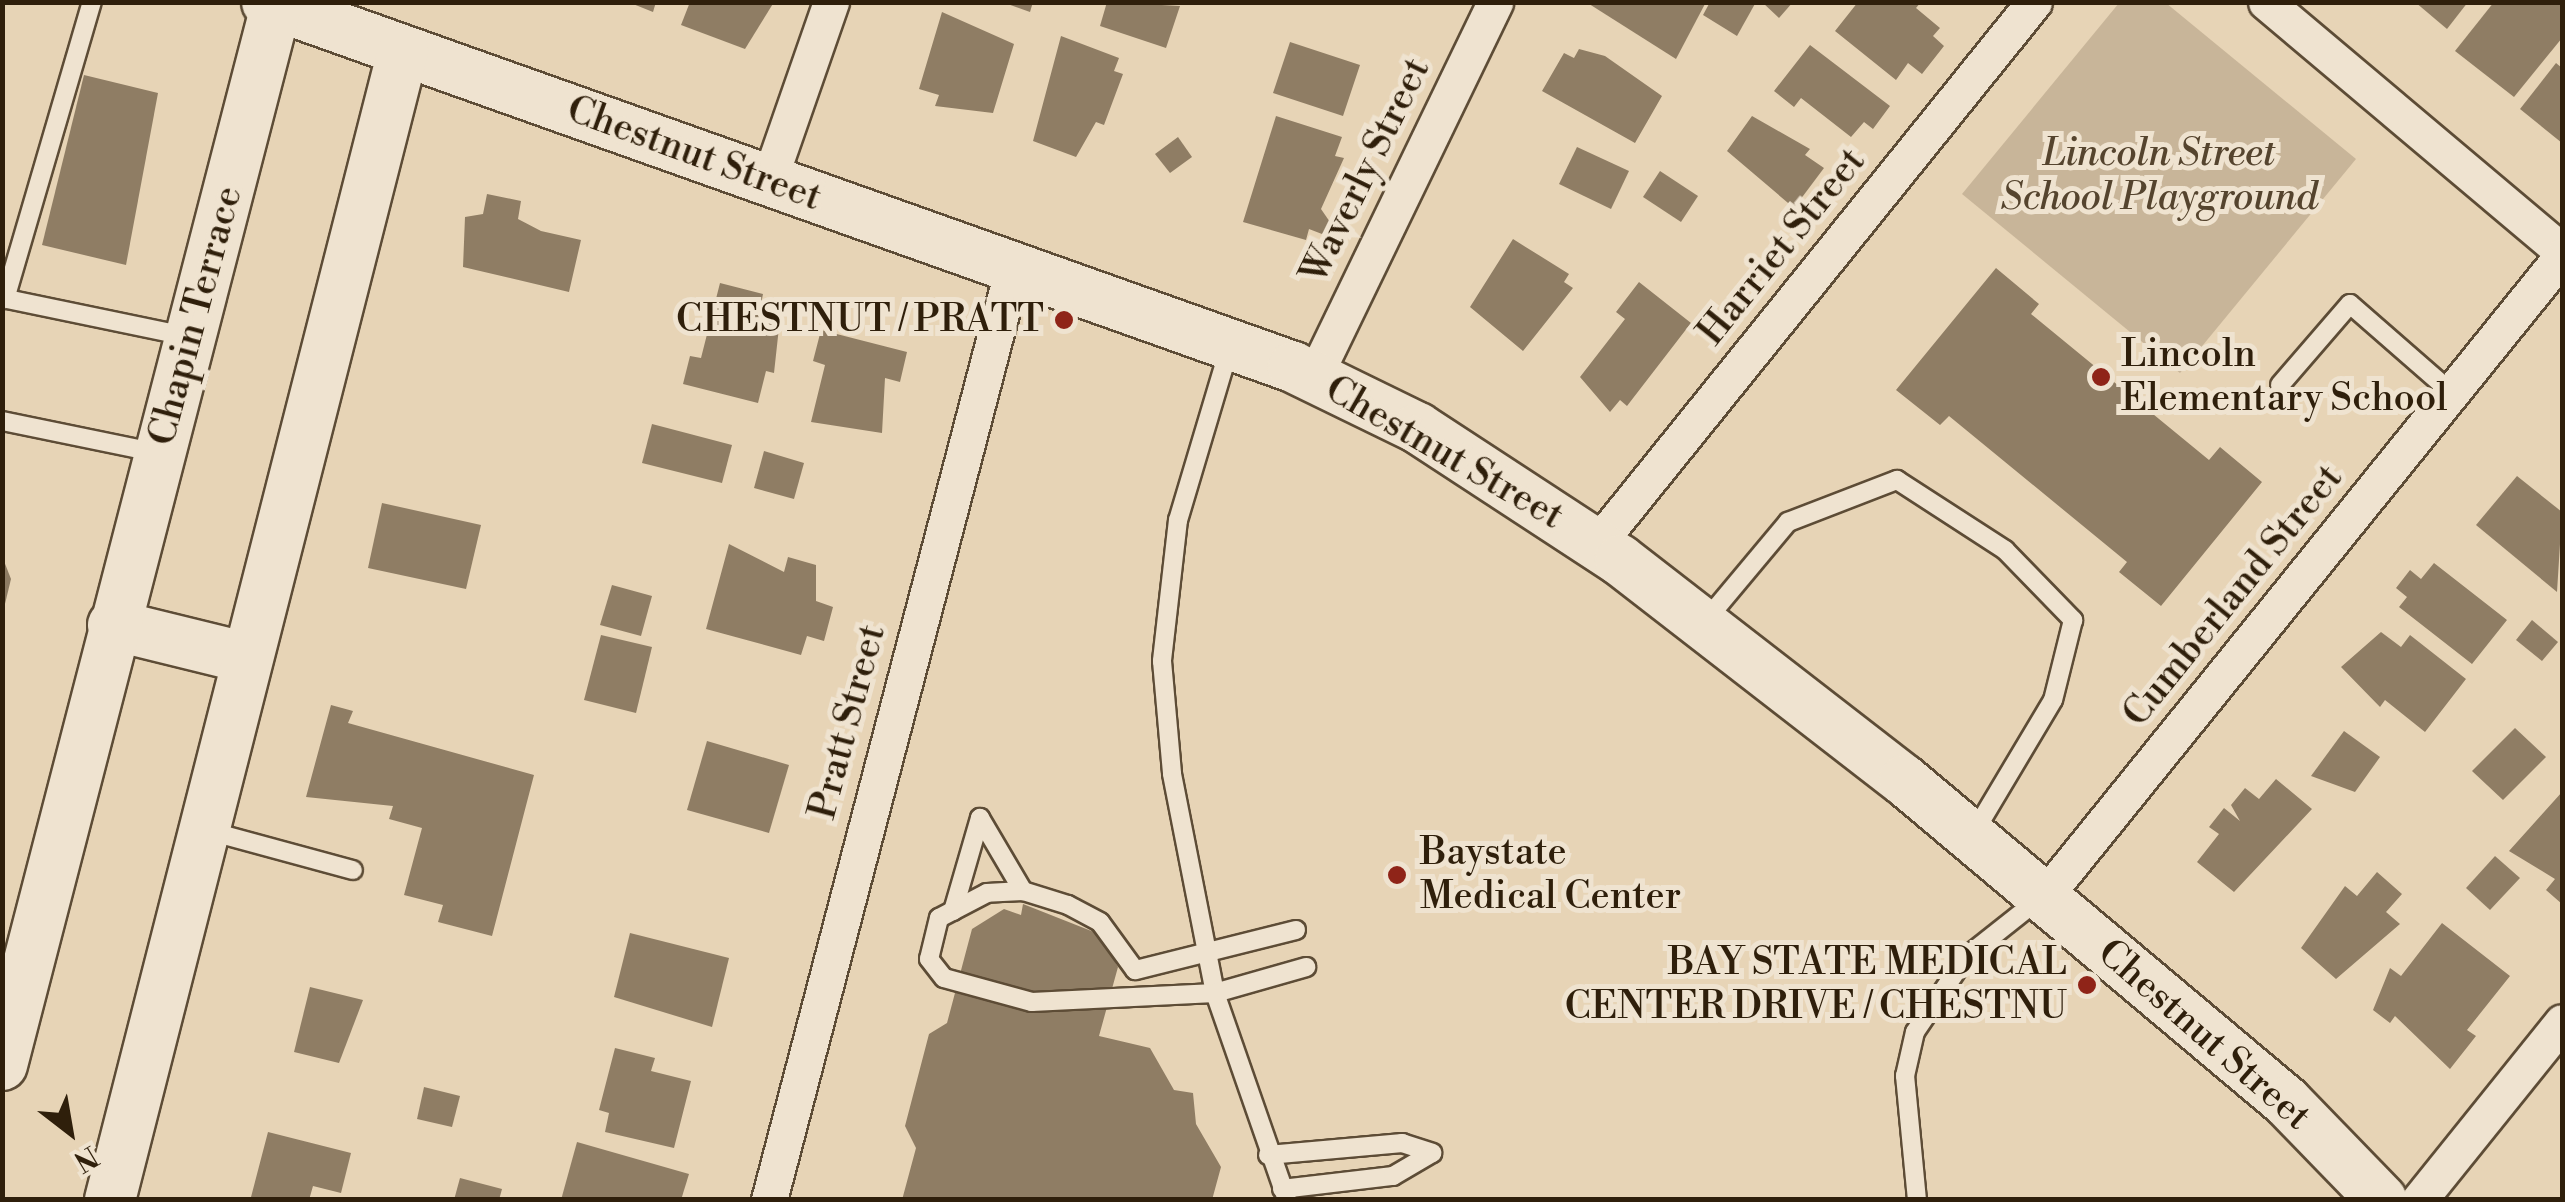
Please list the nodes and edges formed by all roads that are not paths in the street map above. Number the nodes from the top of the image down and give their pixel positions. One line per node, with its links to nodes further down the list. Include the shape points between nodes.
1 (92, 2): 11 (lane)
2 (831, 2): 8 (street)
3 (1495, 2): 14 (street, Waverly Street)
4 (2034, 2): 19 (street, Harriet Street)
5 (2266, 2): 9 (street)
6 (272, 4): 7 (main road, Chestnut Street); 12 (main road, Chapin Terrace)
7 (402, 50): 8 (main road, Chestnut Street); 22 (main road)
8 (769, 180): 10 (main road, Chestnut Street)
9 (2562, 254): 16 (street, Cumberland Street)
10 (1013, 267): 13 (main road, Chestnut Street); 40 (street, Pratt Street)
11 (4, 298): 12 (lane)
12 (190, 337): 18 (main road, Chapin Terrace)
13 (1230, 346): 14 (main road, Chestnut Street); 30 (lane, via 1178,520 1163,641 1172,774)
14 (1314, 377): 19 (main road, Chestnut Street, via 1432,436)
15 (2280, 385): 16 (lane, via 2350,304)
16 (2452, 393): 27 (street, Cumberland Street)
17 (2, 422): 18 (lane)
18 (158, 454): 21 (main road, Chapin Terrace)
19 (1597, 544): 20 (main road, Chestnut Street)
20 (1704, 622): 24 (main road, Chestnut Street); 24 (lane, via 1788,522 1896,480 2005,550 2074,620 2053,700)
21 (113, 625): 22 (main road); 36 (main road, Chapin Terrace)
22 (244, 657): 23 (main road)
23 (199, 829): 25 (lane); 39 (main road)
24 (1972, 836): 27 (main road, Chestnut Street)
25 (353, 870)
26 (1024, 892): 28 (lane, via 987,893); 28 (lane, via 980,818); 32 (lane, via 1100,922)
27 (2044, 896): 41 (lane, via 1999,922 1966,956 1914,1032 1905,1076); 42 (main road, Chestnut Street, via 2287,1102)
28 (953, 911): 34 (lane, via 939,918 929,959 944,978 1032,1002)
29 (1296, 930): 30 (lane)
30 (1207, 955): 32 (lane); 33 (lane)
31 (1306, 967): 33 (lane)
32 (1135, 970): 34 (lane)
33 (1216, 993): 34 (lane); 37 (lane)
34 (1133, 1000)
35 (2562, 1022): 43 (street)
36 (2, 1065)
37 (1268, 1155): 38 (lane); 38 (lane, via 1402,1143 1432,1153 1393,1176)
38 (1285, 1194)
39 (110, 1200)
40 (769, 1200)
41 (1917, 1200)
42 (2382, 1200)
43 (2419, 1200)

